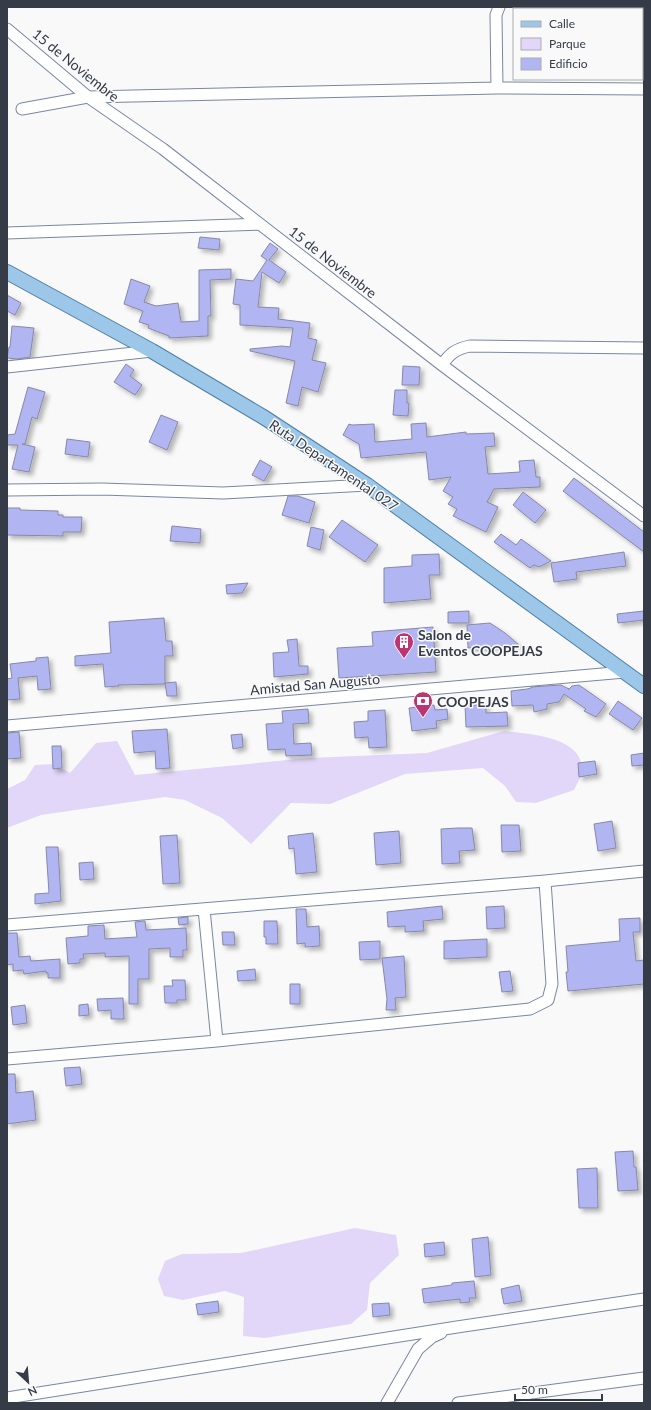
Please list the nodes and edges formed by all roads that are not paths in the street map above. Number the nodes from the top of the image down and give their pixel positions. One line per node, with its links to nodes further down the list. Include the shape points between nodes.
1 (499, 7): 3 (street, via 496,15)
2 (7, 29): 5 (street, 15 de Noviembre)
3 (497, 88): 4 (street); 5 (street)
4 (644, 89)
5 (88, 97): 6 (street); 7 (street, 15 de Noviembre, via 163,149)
6 (22, 109)
7 (260, 224): 8 (street); 12 (street, 15 de Noviembre)
8 (7, 233)
9 (7, 272): 11 (main road, Ruta Departamental 027)
10 (644, 348): 12 (street, via 470,346 448,355)
11 (152, 351): 13 (street); 14 (main road, Ruta Departamental 027, via 265,418)
12 (442, 365): 16 (street, 15 de Noviembre)
13 (7, 367)
14 (366, 485): 15 (street, via 222,493 102,489); 17 (main road, Ruta Departamental 027)
15 (7, 490)
16 (644, 516)
17 (626, 672): 18 (main road, Ruta Departamental 027); 19 (street, Amistad San Augusto)
18 (644, 686)
19 (7, 726)
20 (644, 871): 21 (street)
21 (545, 881): 22 (street); 24 (street, via 552,984 548,1000 530,1009)
22 (204, 909): 23 (street); 24 (street)
23 (7, 925)
24 (217, 1041): 25 (street)
25 (7, 1059)
26 (644, 1299): 27 (street)
27 (457, 1327): 29 (street); 30 (street, via 432,1337 418,1348)
28 (644, 1378): 31 (street)
29 (7, 1398)
30 (388, 1403)
31 (458, 1403)

